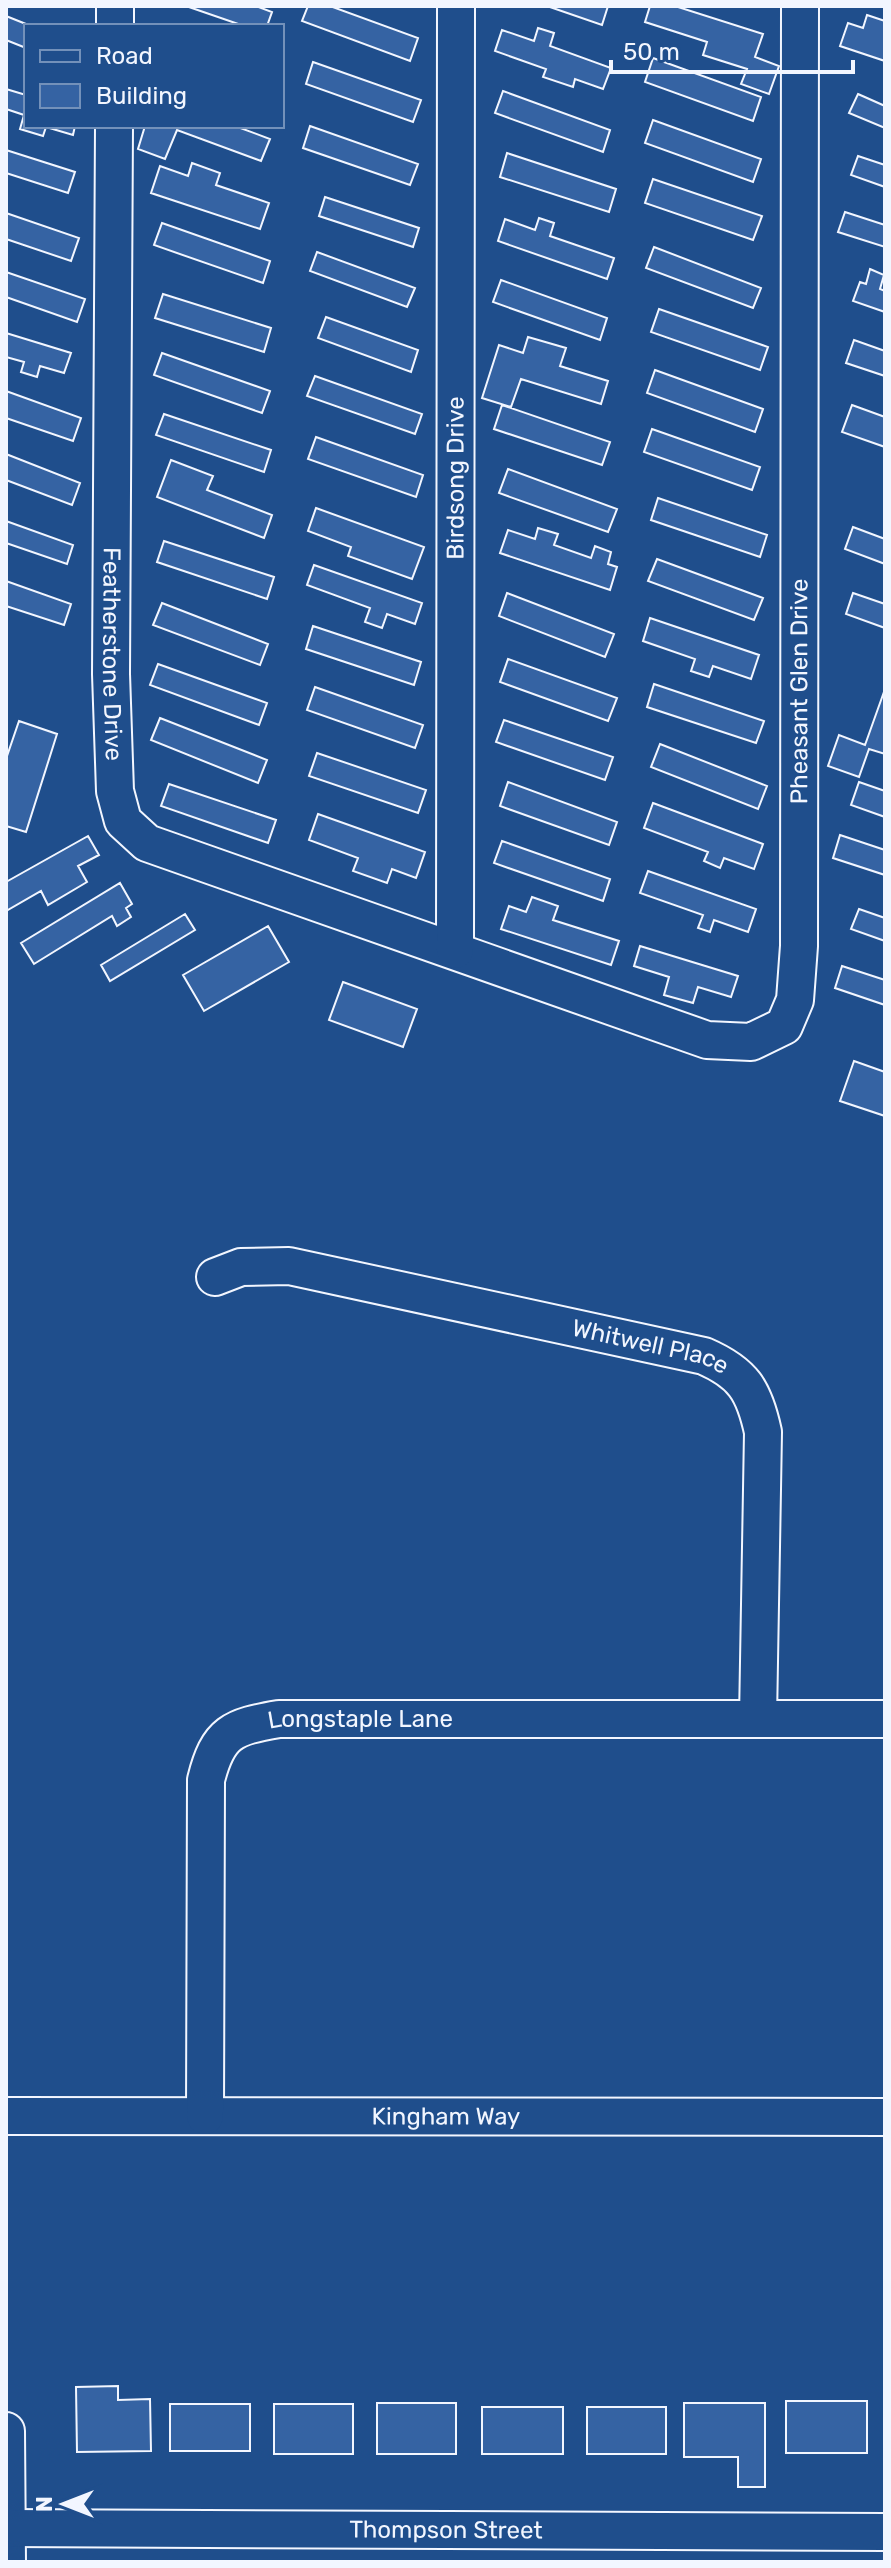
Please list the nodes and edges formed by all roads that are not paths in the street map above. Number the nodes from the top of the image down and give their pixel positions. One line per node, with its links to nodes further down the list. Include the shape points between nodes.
1 (456, 6): 4 (street, Birdsong Drive)
2 (800, 6): 4 (street, Pheasant Glen Drive, via 795,1000 784,1026 751,1042 707,1040)
3 (114, 128): 4 (street, Featherstone Drive, via 111,674 115,791 123,821 147,843)
4 (455, 950)
5 (215, 1277): 6 (street, Whitwell Place, via 241,1267 289,1266 704,1356 727,1366 747,1384 763,1432)
6 (758, 1719): 7 (street, Longstaple Lane); 9 (street, Longstaple Lane, via 279,1719 228,1734 213,1754 206,1780)
7 (885, 1719)
8 (6, 2116): 9 (street, Kingham Way)
9 (205, 2116): 10 (street, Kingham Way)
10 (885, 2117)
11 (6, 2431): 12 (street)
12 (6, 2528): 14 (street, Thompson Street); 15 (street)
13 (885, 2532): 14 (street, Thompson Street)
14 (442, 2546)
15 (7, 2562)

